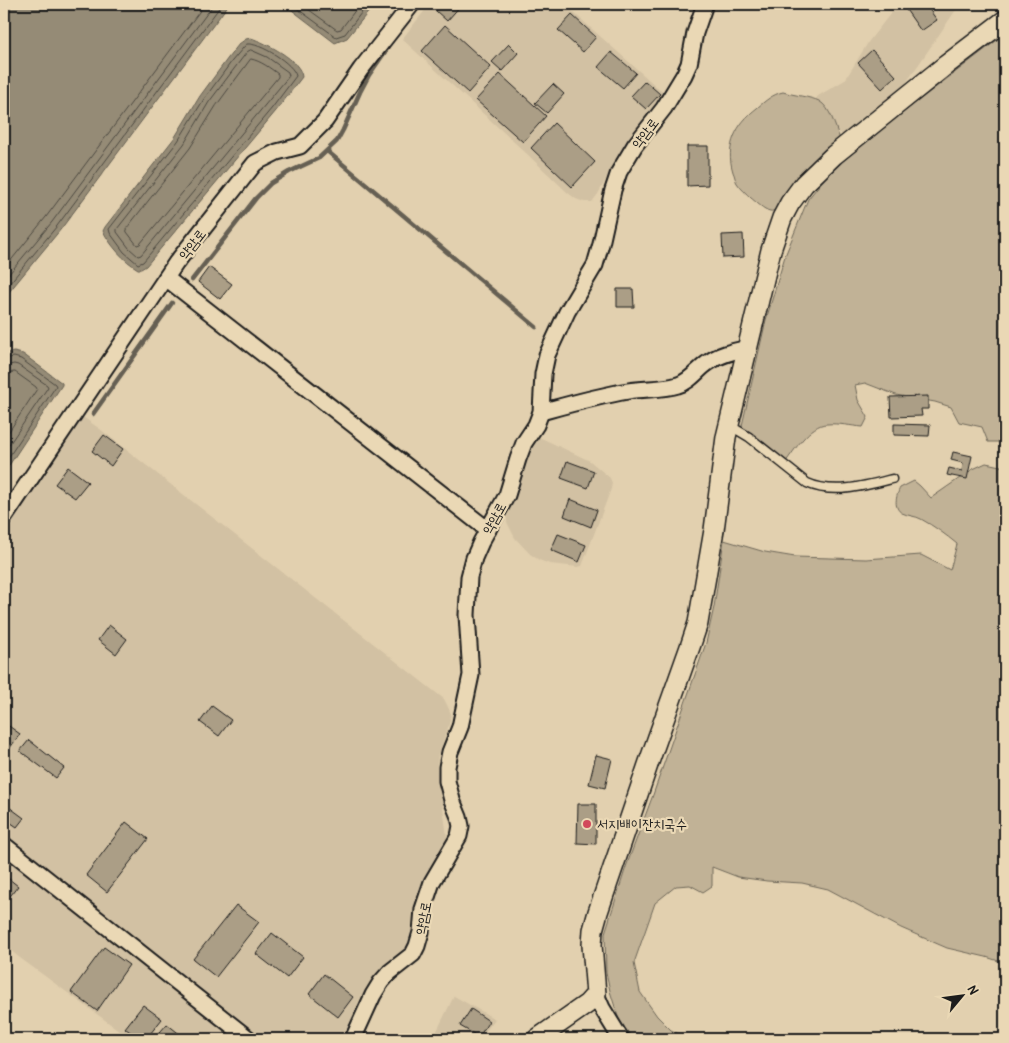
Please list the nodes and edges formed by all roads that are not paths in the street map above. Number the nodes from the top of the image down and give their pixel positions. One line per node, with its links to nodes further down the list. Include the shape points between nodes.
1 (412, 4): 4 (street, 약암로, via 361,69 326,121 300,146 277,152 256,163)
2 (705, 4): 6 (street, 약암로, via 684,75 619,172 594,265 547,355 542,374)
3 (1005, 20): 5 (street, via 834,155 804,184 786,211 771,250)
4 (166, 278): 9 (street, 약암로); 10 (street)
5 (748, 348): 6 (street, via 716,357 681,384 607,395); 7 (street)
6 (541, 412): 10 (street, 약암로, via 524,443 507,495)
7 (729, 425): 8 (lane, via 815,487 854,488); 12 (street, via 698,623 593,930)
8 (892, 479)
9 (4, 518)
10 (488, 530): 14 (street, 약암로, via 469,577 467,615 471,675 447,767 447,781 460,817 459,836 432,882 413,954 381,982)
11 (4, 845): 13 (street)
12 (596, 994): 15 (street); 16 (street)
13 (249, 1039)
14 (353, 1039)
15 (537, 1039)
16 (621, 1039)

